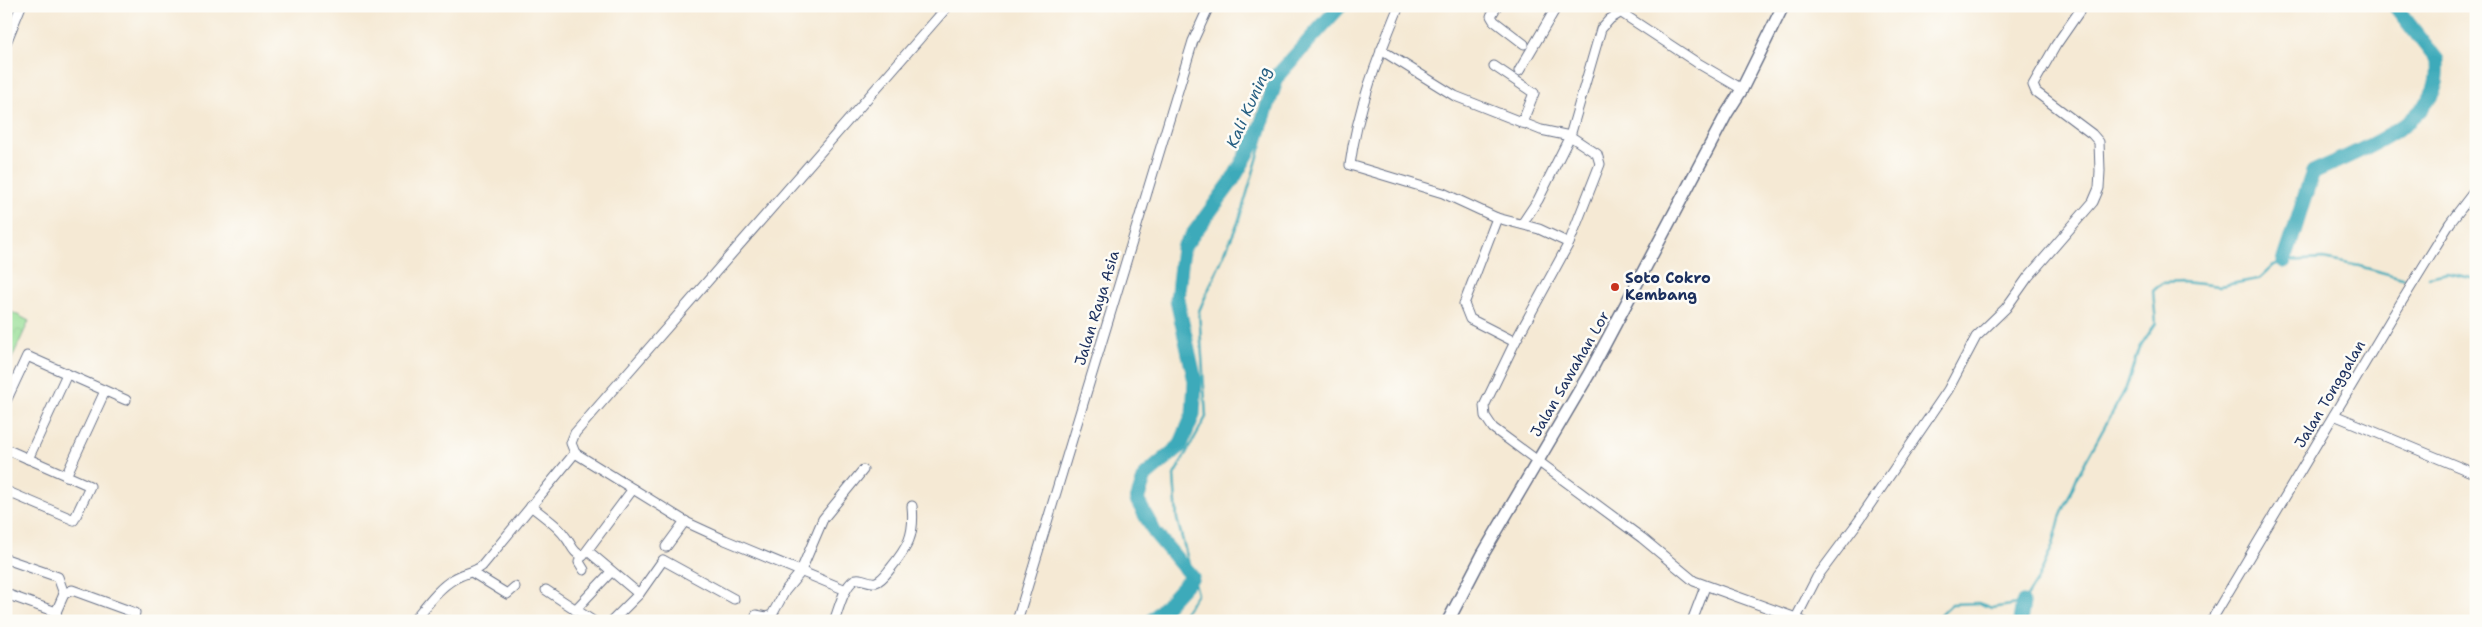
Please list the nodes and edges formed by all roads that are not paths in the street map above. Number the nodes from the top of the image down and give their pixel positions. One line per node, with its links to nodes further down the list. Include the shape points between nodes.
1 (21, 6): 11 (street)
2 (948, 6): 31 (street, via 575,433 571,443)
3 (1209, 6): 67 (street, Jalan Raya Asia, via 1192,41)
4 (1399, 6): 13 (street)
5 (1497, 6): 12 (street, via 1491,16 1494,21)
6 (1557, 6): 15 (street)
7 (1611, 6): 10 (street)
8 (1782, 6): 16 (main road, Jalan Sawahan Lor)
9 (2082, 6): 61 (street, via 2033,85 2036,92 2099,142 2099,188 2069,232 2028,277 2006,308 1976,337 1948,390 1817,577)
10 (1620, 13): 16 (street); 18 (street, via 1601,29)
11 (6, 43)
12 (1524, 44)
13 (1381, 50): 17 (street, via 1455,96); 21 (street, via 1364,101 1350,165 1443,194)
14 (1494, 66): 17 (street, via 1534,93)
15 (1519, 71)
16 (1742, 89): 33 (main road, Jalan Sawahan Lor, via 1589,374)
17 (1522, 122): 18 (street)
18 (1570, 136): 22 (street, via 1538,200); 23 (street, via 1597,154 1600,164)
19 (2476, 189): 20 (street, Jalan Tonggalan)
20 (2472, 203): 29 (street, Jalan Tonggalan, via 2445,231)
21 (1497, 218): 22 (street); 24 (street, via 1464,304 1475,323)
22 (1522, 224): 23 (street)
23 (1569, 243): 24 (street)
24 (1515, 342): 33 (street, via 1484,411 1493,428)
25 (68, 374): 26 (street); 28 (street, via 27,356); 32 (street)
26 (105, 390): 27 (street); 36 (street)
27 (126, 400)
28 (6, 401)
29 (2334, 415): 35 (street); 60 (street, Jalan Tonggalan)
30 (6, 449): 32 (street)
31 (574, 453): 37 (street); 39 (street)
32 (28, 459): 36 (street)
33 (1537, 459): 49 (street, via 1694,581); 68 (main road, Jalan Sawahan Lor)
34 (863, 470): 48 (street, via 823,519)
35 (2476, 474)
36 (66, 476): 38 (street, via 90,486 74,520)
37 (633, 489): 41 (street); 43 (street)
38 (6, 491)
39 (531, 506): 43 (street); 47 (street)
40 (912, 506): 52 (street, via 914,524 909,541 889,570 879,581 872,583 855,579)
41 (686, 521): 42 (street); 48 (street)
42 (666, 547)
43 (584, 553): 45 (street, via 579,562); 46 (street)
44 (6, 559): 54 (street, via 58,577)
45 (584, 570)
46 (611, 572): 55 (street); 57 (street)
47 (473, 573): 50 (street, via 507,594); 63 (street, via 451,581)
48 (800, 573): 52 (street); 58 (street, via 772,615)
49 (1705, 586): 61 (street); 69 (street)
50 (515, 587)
51 (546, 590): 57 (street)
52 (846, 590): 66 (street)
53 (6, 594): 59 (street)
54 (64, 594): 59 (street); 62 (street, via 72,590 136,613)
55 (639, 594): 56 (street, via 663,560); 65 (street)
56 (734, 599)
57 (576, 610): 64 (street)
58 (756, 614)
59 (57, 616)
60 (2214, 619)
61 (1798, 620)
62 (133, 621)
63 (413, 621)
64 (593, 621)
65 (612, 621)
66 (834, 621)
67 (1017, 621)
68 (1448, 621)
69 (1692, 621)

